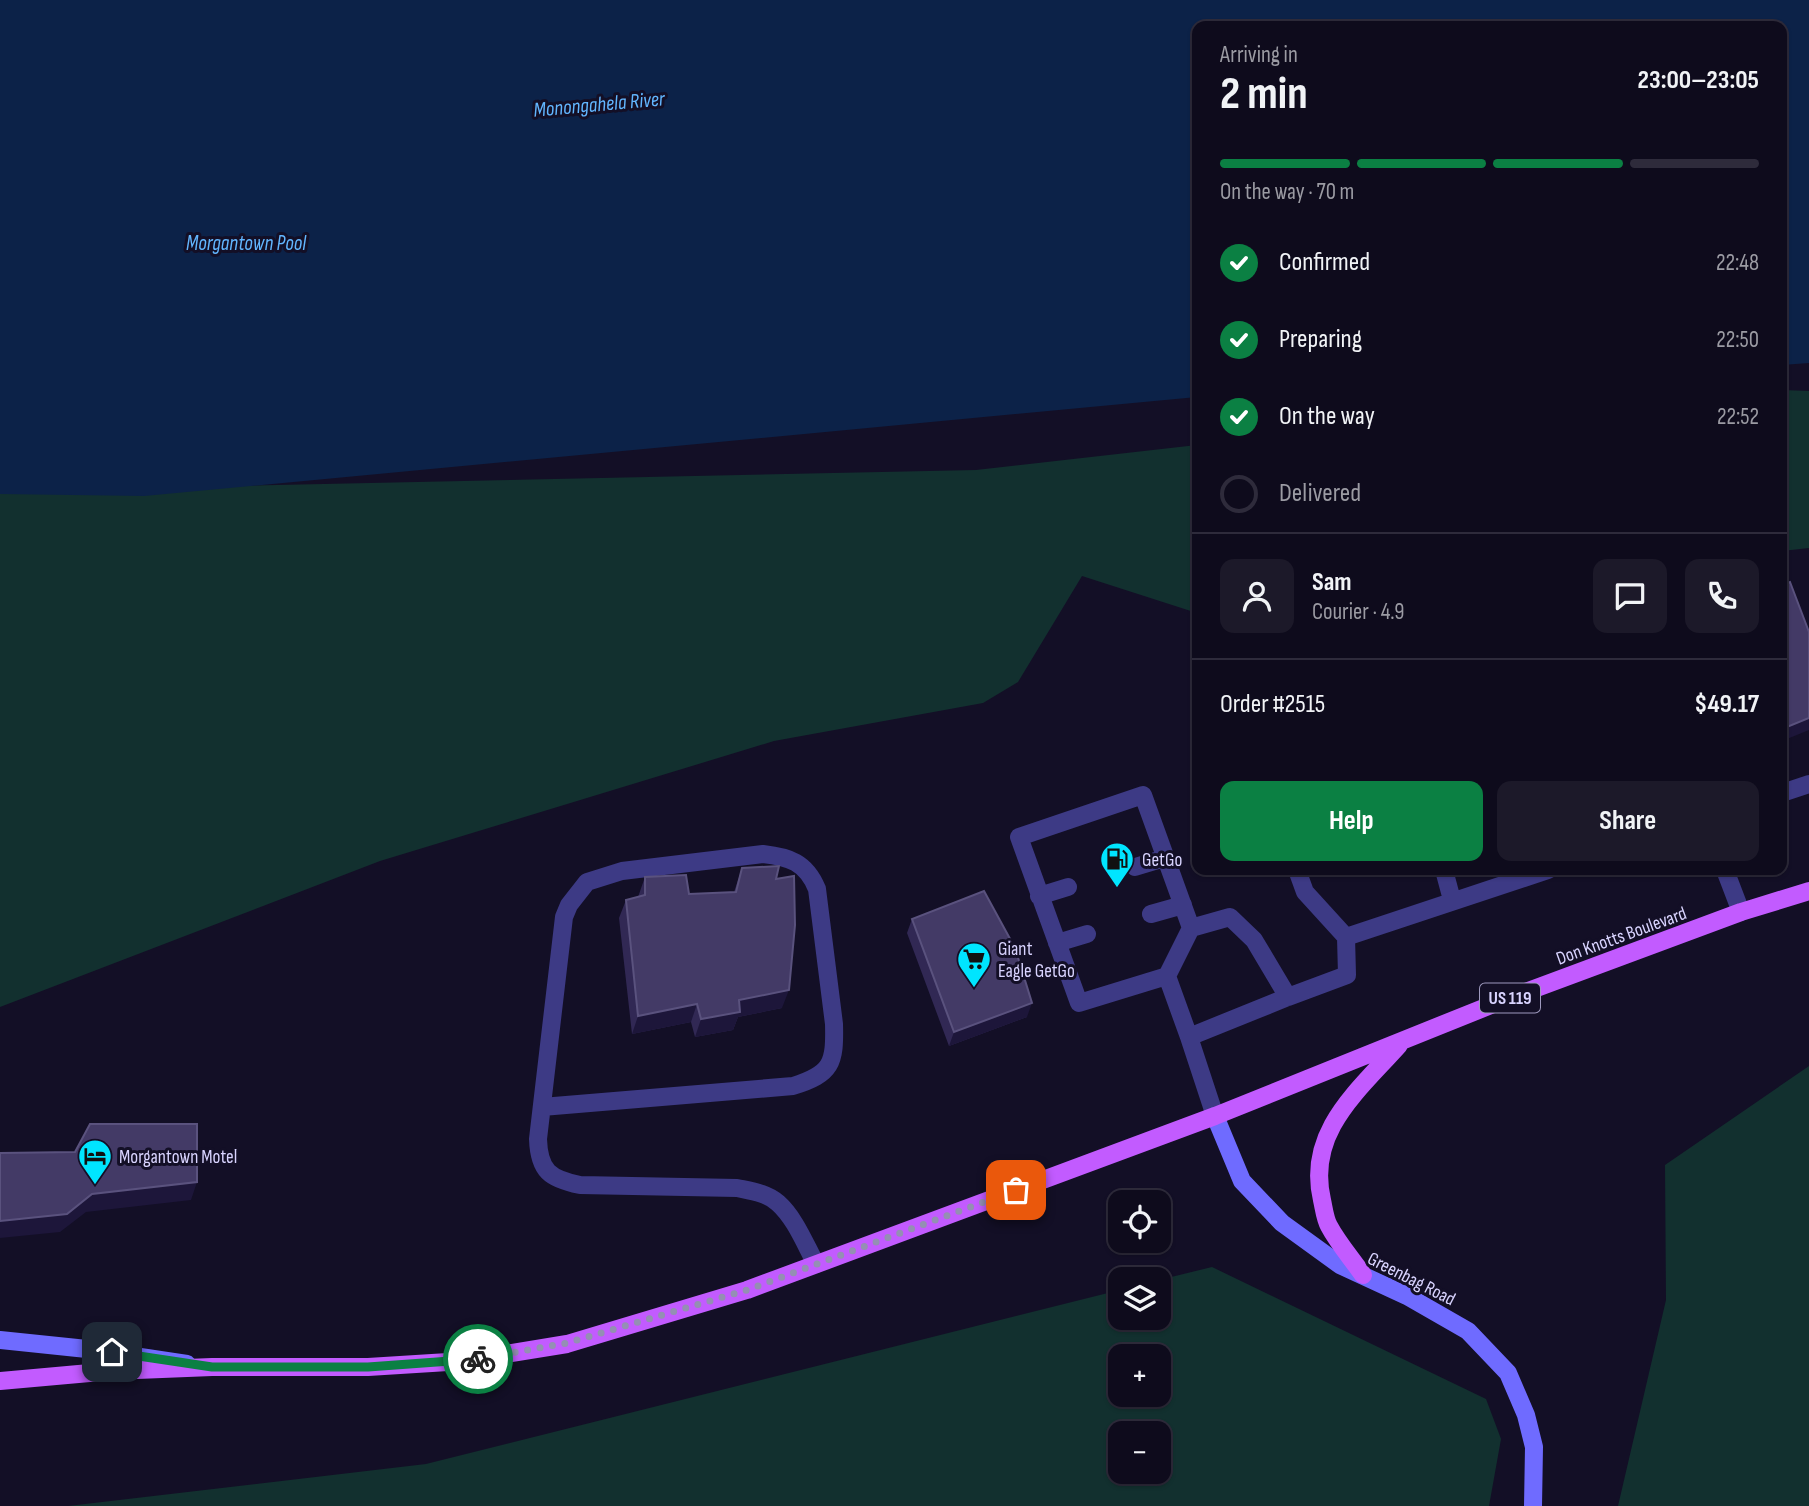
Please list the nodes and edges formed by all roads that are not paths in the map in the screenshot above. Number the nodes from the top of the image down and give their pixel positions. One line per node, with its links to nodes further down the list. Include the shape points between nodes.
1 (1809, 783): 2 (lane)
2 (1787, 791)
3 (1166, 858): 4 (lane); 11 (lane, via 1143,795 1019,837); 13 (lane)
4 (1135, 867)
5 (1299, 875): 18 (lane, via 1305,892)
6 (1445, 875): 12 (lane)
7 (1532, 875): 12 (lane)
8 (1728, 875): 14 (lane)
9 (1068, 887): 11 (lane)
10 (1809, 891): 14 (main road, Don Knotts Boulevard / US 119)
11 (1039, 896): 19 (lane)
12 (1452, 900): 18 (lane)
13 (1183, 905): 15 (lane); 16 (lane)
14 (1741, 912): 23 (main road, Don Knotts Boulevard / US 119)
15 (1151, 914)
16 (1191, 928): 20 (lane); 21 (lane, via 1230,917 1254,940)
17 (1087, 934): 19 (lane)
18 (1346, 937): 21 (lane, via 1347,975)
19 (1057, 943): 20 (lane, via 1079,1003)
20 (1167, 976): 22 (lane)
21 (1287, 997): 22 (lane)
22 (1189, 1037): 25 (lane)
23 (1404, 1040): 25 (main road, Don Knotts Boulevard / US 119); 27 (main road, via 1350,1099 1330,1128 1318,1160 1328,1224)
24 (542, 1107): 24 (lane, via 564,917 587,883 621,871 763,854 784,857 811,874 817,888 835,1046 831,1062 815,1079 793,1086); 26 (lane, via 539,1160 563,1182 737,1188 762,1193 778,1202 792,1220)
25 (1215, 1116): 26 (main road, US 119); 27 (main road, Greenbag Road, via 1242,1181 1282,1223 1340,1265)
26 (816, 1264): 29 (main road, US 119, via 747,1290 554,1346 464,1361 368,1367)
27 (1363, 1275): 31 (main road, Greenbag Road, via 1468,1331 1508,1373 1534,1447)
28 (0, 1340): 29 (main road)
29 (212, 1367): 30 (main road, US 119)
30 (0, 1381)
31 (1533, 1506)

